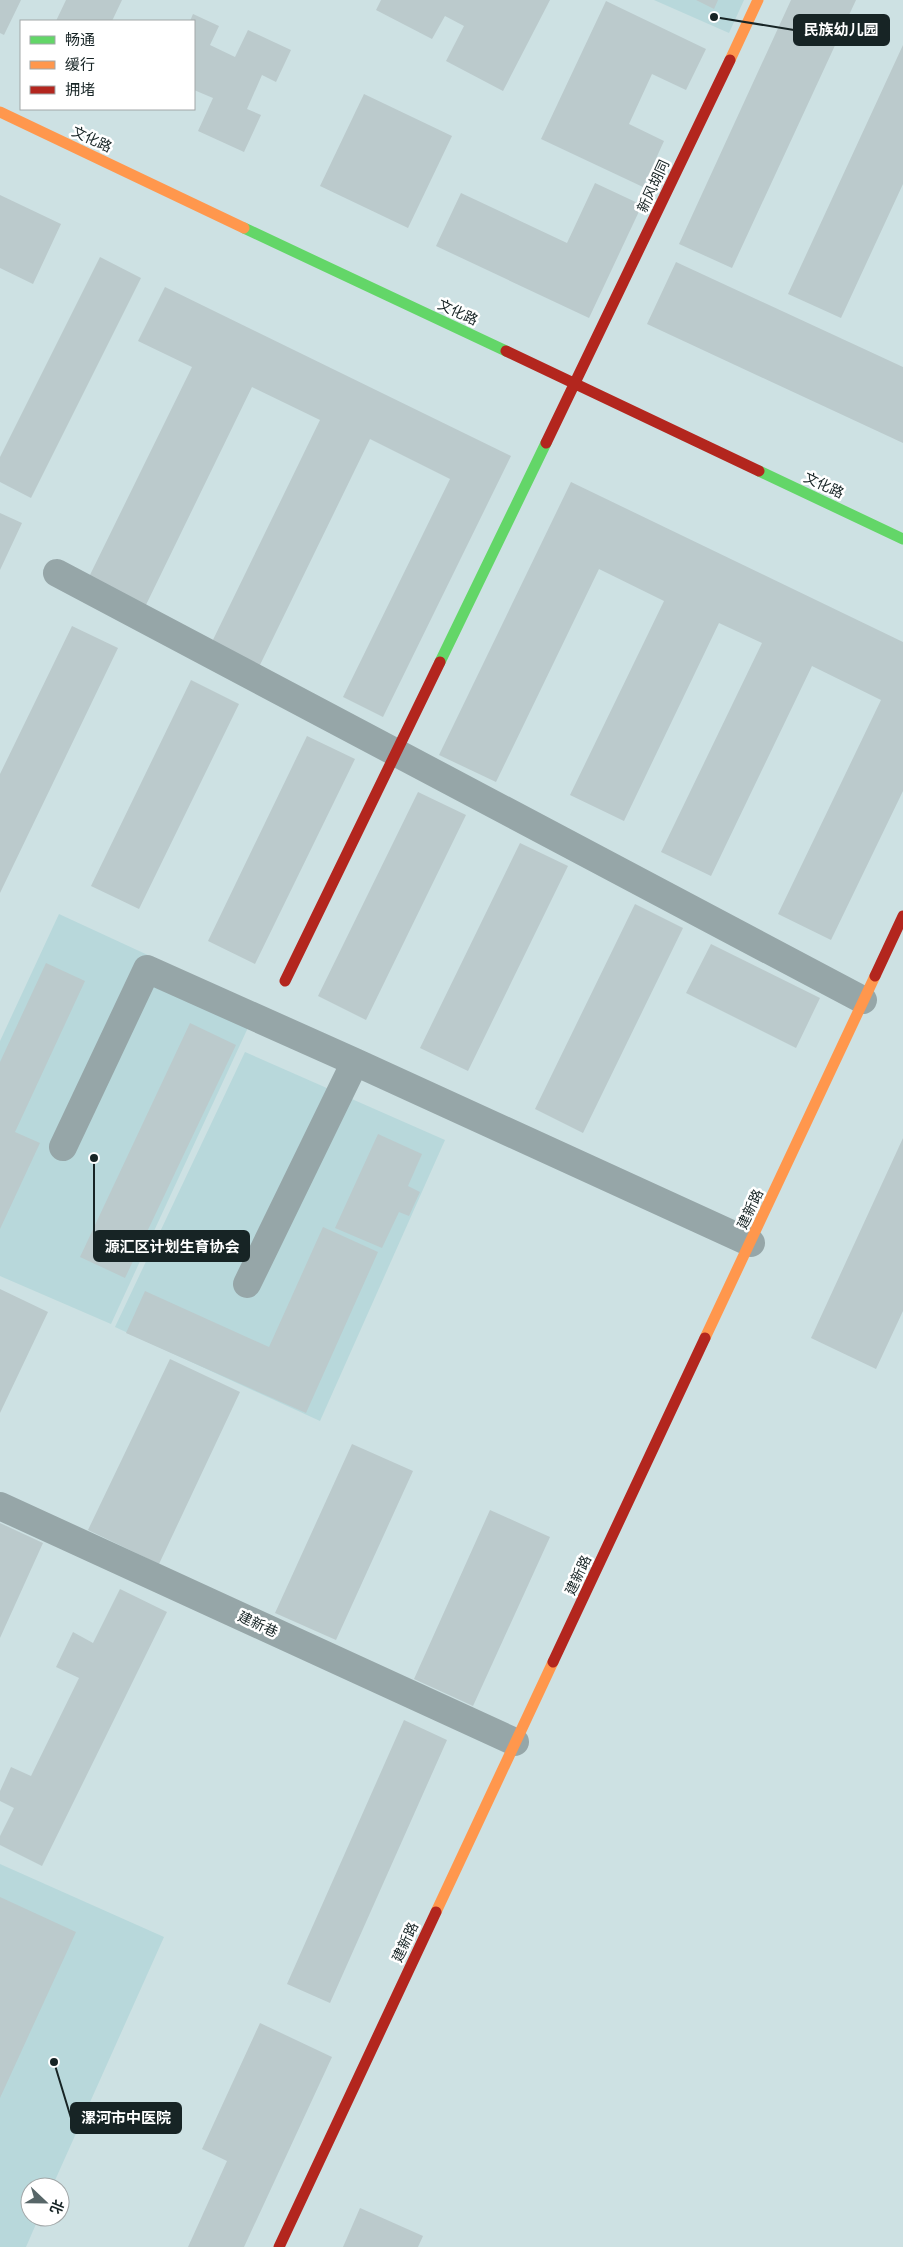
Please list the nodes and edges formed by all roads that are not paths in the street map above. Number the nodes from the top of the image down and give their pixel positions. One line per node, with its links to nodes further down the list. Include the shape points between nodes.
1 (758, 0): 3 (street, 新风胡同)
2 (0, 112): 3 (street, 文化路)
3 (575, 384): 4 (street, 文化路); 6 (street, 新风胡同)
4 (903, 539)
5 (56, 573): 6 (street)
6 (396, 751): 8 (street, 新风胡同); 9 (street)
7 (903, 916): 9 (street, 建新路)
8 (285, 981)
9 (863, 1000): 12 (street, 建新路)
10 (356, 1062): 11 (street, via 147,969); 12 (street); 13 (street)
11 (63, 1146)
12 (751, 1243): 15 (street, 建新路)
13 (247, 1284)
14 (0, 1506): 15 (street, 建新巷)
15 (515, 1742): 16 (street, 建新路)
16 (278, 2247)

